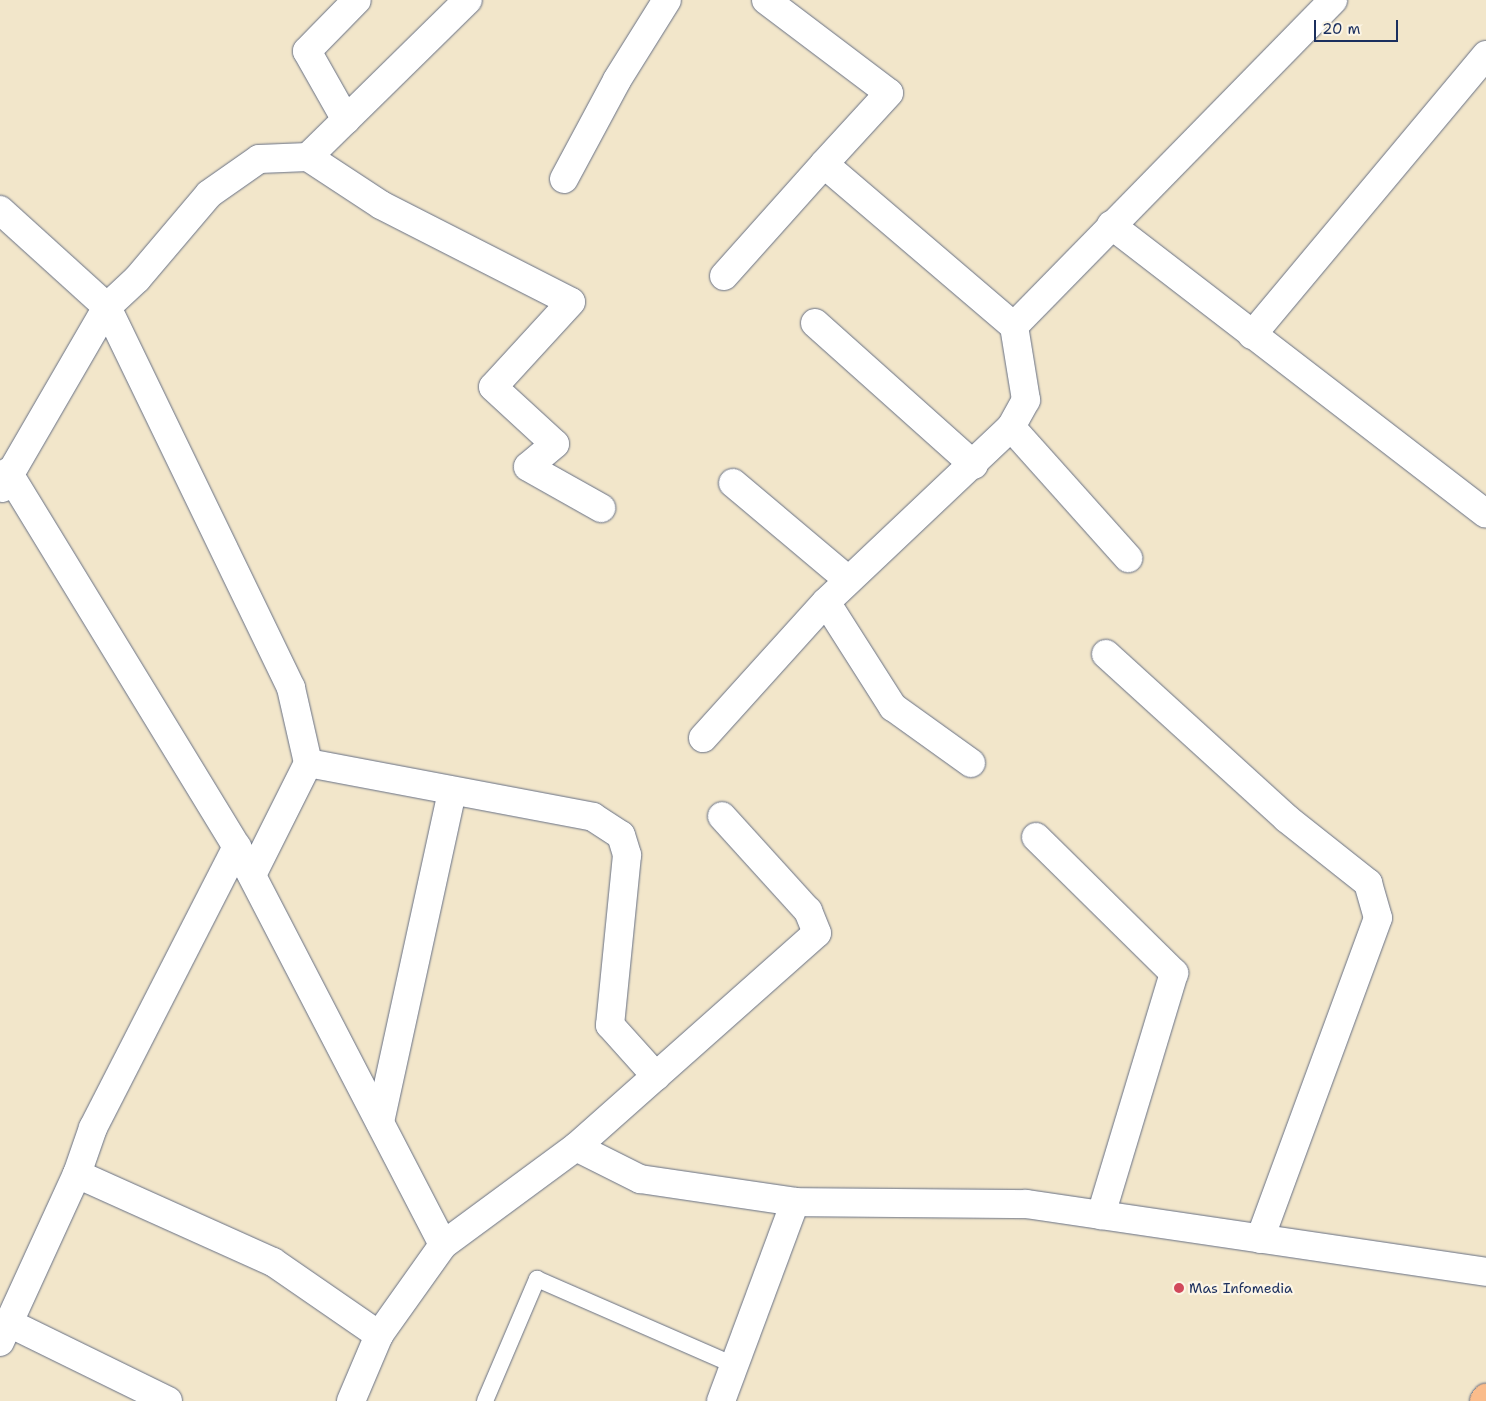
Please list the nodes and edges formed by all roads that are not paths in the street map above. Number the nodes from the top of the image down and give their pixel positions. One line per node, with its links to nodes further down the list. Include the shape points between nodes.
1 (357, 0): 7 (street, via 307,51)
2 (468, 0): 7 (street)
3 (667, 0): 10 (street)
4 (766, 0): 9 (street, via 888,93)
5 (1334, 0): 12 (street)
6 (1486, 55): 17 (street)
7 (346, 120): 8 (street)
8 (308, 156): 14 (street, via 260,159 209,194 137,279); 22 (street, via 381,206 571,302 493,387 554,444 528,467)
9 (824, 164): 13 (street); 16 (street)
10 (564, 179)
11 (0, 210): 14 (street)
12 (1111, 225): 16 (street); 17 (street)
13 (724, 276)
14 (106, 307): 20 (street); 29 (street, via 290,688)
15 (815, 323): 19 (street)
16 (1014, 326): 18 (street, via 1026,400)
17 (1252, 335): 23 (street)
18 (1011, 427): 19 (street); 24 (street)
19 (974, 466): 25 (street)
20 (4, 481): 34 (street)
21 (733, 483): 25 (street)
22 (601, 508)
23 (1486, 514)
24 (1128, 558)
25 (848, 580): 26 (street)
26 (826, 602): 28 (street); 30 (street, via 893,708)
27 (1106, 654): 42 (street, via 1286,818 1368,882 1378,918)
28 (703, 738)
29 (308, 763): 31 (street); 35 (street)
30 (971, 763)
31 (452, 793): 36 (street, via 593,817 621,835 627,855 610,1025); 37 (street)
32 (722, 816): 36 (street, via 808,911 817,933)
33 (1036, 837): 41 (street, via 1174,974)
34 (238, 847): 35 (street); 39 (street, via 93,1128)
35 (252, 875): 37 (street)
36 (656, 1076): 38 (street)
37 (380, 1122): 43 (street)
38 (576, 1147): 40 (street, via 640,1179); 43 (street)
39 (77, 1174): 45 (street); 46 (street, via 273,1262)
40 (795, 1202): 41 (street, via 1026,1204); 47 (street)
41 (1101, 1216): 42 (street)
42 (1260, 1239): 44 (street)
43 (443, 1245): 46 (street)
44 (1486, 1272)
45 (4, 1333): 48 (street)
46 (379, 1335): 49 (street)
47 (736, 1366): 50 (lane, via 537,1279); 51 (street)
48 (168, 1401)
49 (351, 1401)
50 (485, 1401)
51 (721, 1401)

